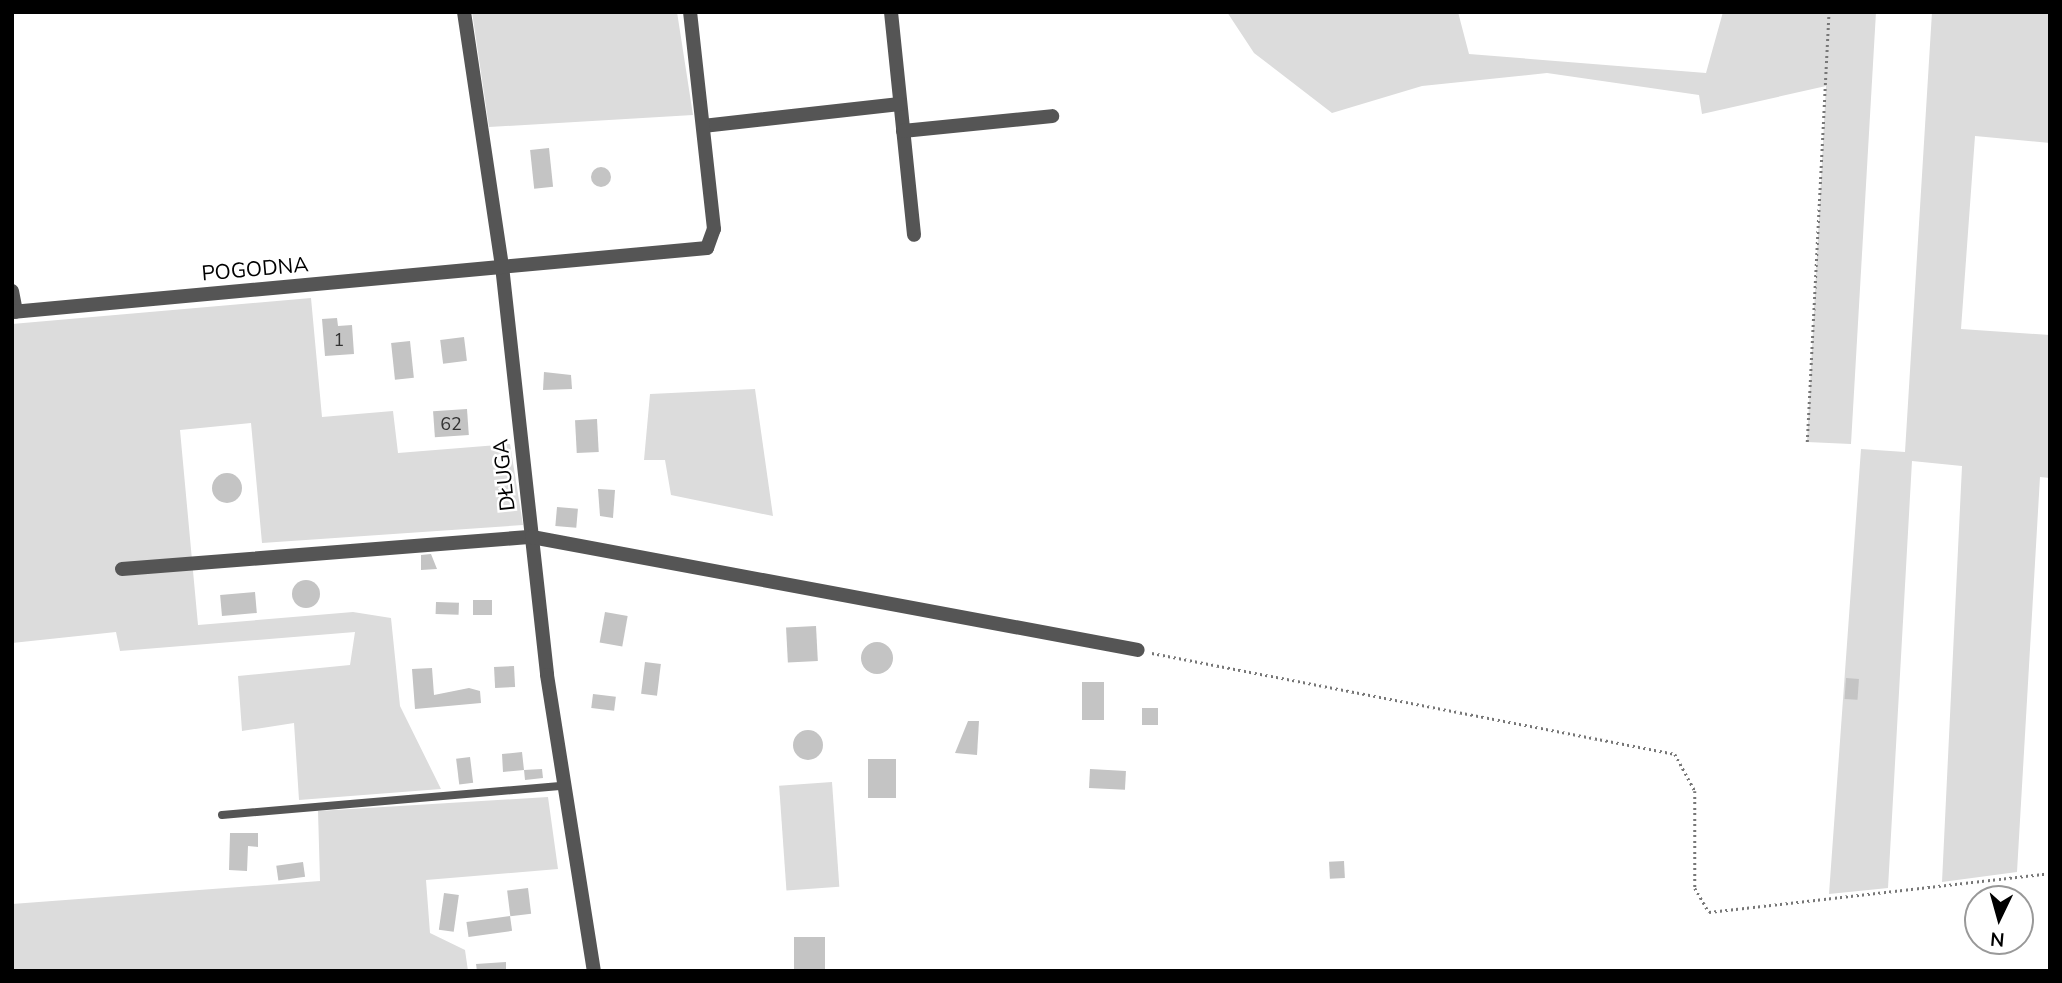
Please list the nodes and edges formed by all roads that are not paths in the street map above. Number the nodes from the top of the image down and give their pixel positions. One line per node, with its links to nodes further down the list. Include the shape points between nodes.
1 (464, 12): 9 (street, DŁUGA)
2 (690, 12): 6 (street)
3 (891, 12): 4 (street)
4 (900, 104): 6 (street); 7 (street)
5 (1052, 116): 7 (street)
6 (702, 126): 9 (street, POGODNA, via 714,229 707,248)
7 (903, 131): 8 (street)
8 (914, 235)
9 (502, 266): 11 (street, POGODNA); 12 (street, DŁUGA)
10 (12, 291): 11 (street)
11 (14, 312)
12 (532, 537): 13 (street); 14 (street); 15 (street, DŁUGA)
13 (122, 569)
14 (1138, 650)
15 (563, 786): 16 (lane); 17 (street, DŁUGA)
16 (222, 815)
17 (594, 971)

